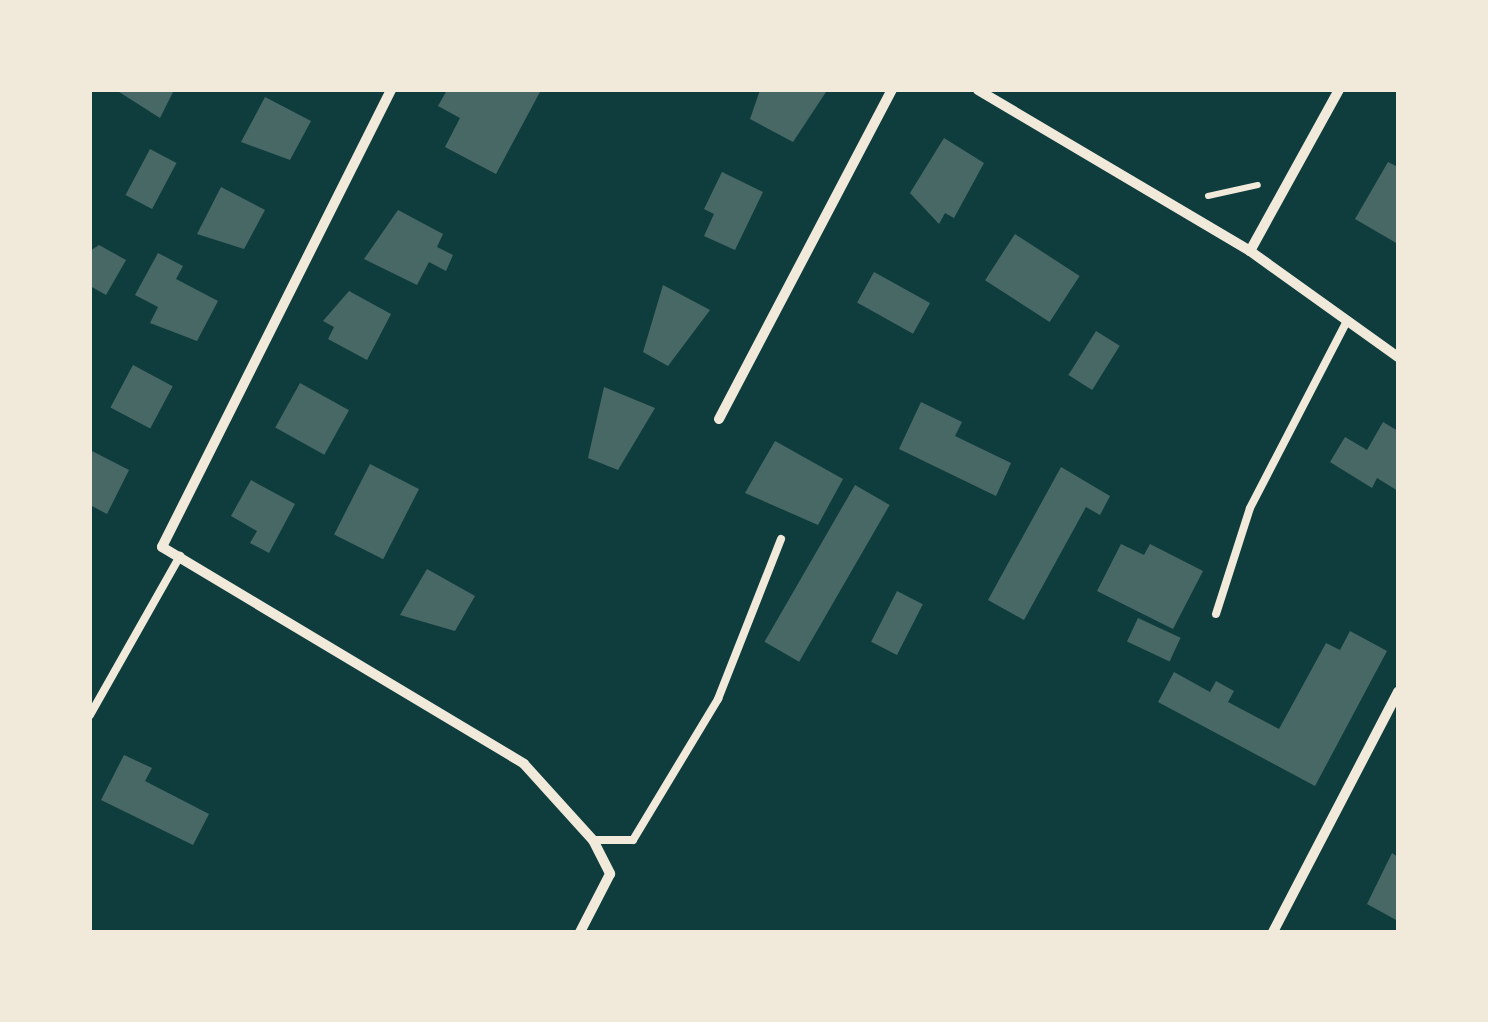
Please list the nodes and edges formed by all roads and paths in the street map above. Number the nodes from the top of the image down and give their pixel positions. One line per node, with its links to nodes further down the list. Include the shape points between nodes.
1 (391, 90): 12 (street, via 162,547)
2 (892, 90): 10 (street)
3 (978, 90): 7 (street)
4 (1339, 90): 7 (street)
5 (1265, 180): 6 (path, via 1239,193)
6 (1197, 191)
7 (1250, 251): 8 (street)
8 (1346, 322): 9 (street); 13 (lane, via 1250,508)
9 (1398, 357)
10 (719, 419)
11 (781, 539): 16 (lane, via 718,700 633,840)
12 (180, 556): 15 (lane); 16 (street, via 524,764)
13 (1216, 614)
14 (1398, 692): 18 (street)
15 (90, 715)
16 (593, 840): 17 (street, via 610,874)
17 (580, 932)
18 (1273, 932)

